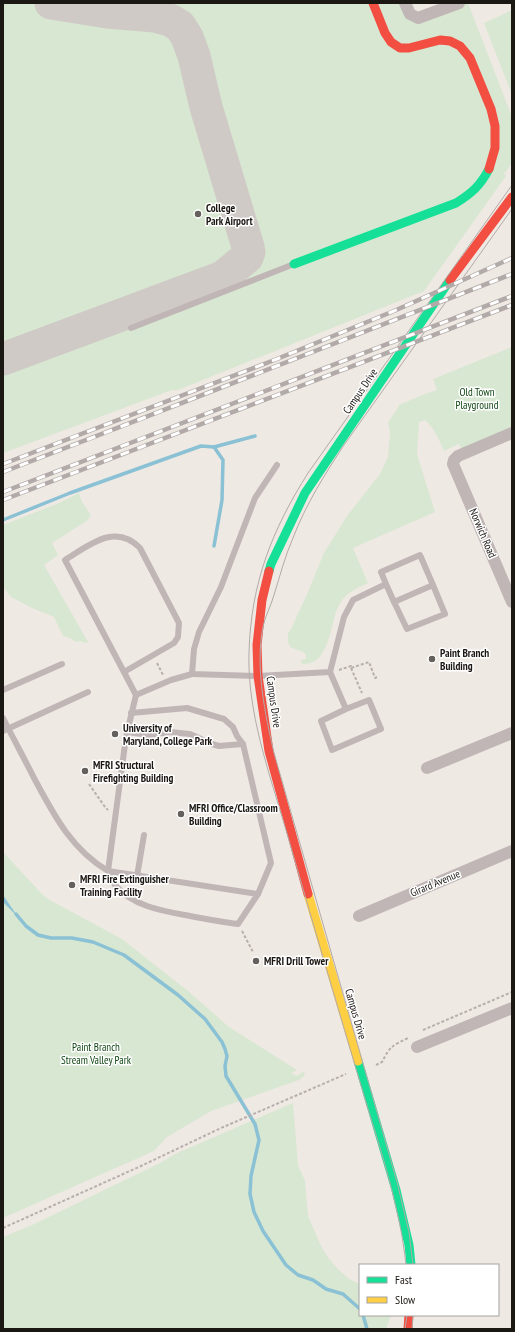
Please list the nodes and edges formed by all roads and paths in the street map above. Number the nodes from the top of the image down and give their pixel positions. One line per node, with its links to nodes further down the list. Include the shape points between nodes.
1 (372, 3): 5 (main road, via 385,33 397,46 410,48 444,39 452,40 465,50 496,132 491,166 470,194 456,202)
2 (405, 3): 3 (street, via 410,14 418,18)
3 (459, 3)
4 (512, 198): 18 (main road, Campus Drive, via 458,269 305,493 272,564 262,600 257,645)
5 (294, 264): 6 (lane)
6 (131, 328)
7 (512, 433): 12 (street, Norwich Road, via 458,456 453,464)
8 (278, 465): 17 (lane, via 255,498 221,587 199,632 194,649)
9 (386, 584): 10 (lane, via 381,572 420,555); 11 (lane); 16 (lane, via 353,600 344,617)
10 (433, 585): 11 (lane); 11 (lane, via 445,614 407,629)
11 (394, 602)
12 (512, 602)
13 (62, 664): 20 (lane)
14 (351, 668): 16 (path); 19 (path, via 369,662 375,678); 23 (path)
15 (124, 672): 15 (lane, via 65,560 109,536 134,541 140,548 179,623 178,637 174,643); 22 (lane)
16 (330, 672): 18 (lane); 24 (lane)
17 (192, 674): 18 (lane); 22 (lane)
18 (258, 676): 50 (main road, Campus Drive, via 269,751 297,855 396,1190)
19 (377, 677)
20 (3, 690)
21 (88, 692): 27 (lane)
22 (136, 695): 25 (lane)
23 (365, 702): 24 (lane); 24 (lane, via 369,700 381,729 332,750 321,721)
24 (346, 709)
25 (131, 713): 28 (lane); 30 (lane, via 187,708 224,719 233,727)
26 (3, 718): 27 (lane)
27 (6, 729): 36 (lane, via 62,828 94,863)
28 (127, 732): 30 (lane, via 150,735 170,732 190,734 219,746); 33 (lane)
29 (512, 733): 31 (street)
30 (243, 744): 38 (lane, via 271,863)
31 (427, 768)
32 (88, 784): 33 (path, via 105,807)
33 (115, 815): 36 (lane)
34 (144, 835): 37 (lane)
35 (512, 851): 39 (street, Girard Avenue)
36 (108, 871): 37 (lane); 40 (lane, via 114,884 132,900 145,906)
37 (137, 876): 38 (lane)
38 (258, 894): 40 (lane)
39 (359, 916)
40 (238, 924): 41 (path)
41 (253, 952)
42 (512, 992): 44 (path)
43 (512, 1008): 46 (street)
44 (416, 1034)
45 (410, 1037): 47 (path, via 393,1045 382,1062)
46 (417, 1047)
47 (376, 1065)
48 (346, 1074): 49 (path, via 220,1128)
49 (3, 1228)
50 (411, 1264)
51 (409, 1316): 52 (main road)
52 (408, 1329)

